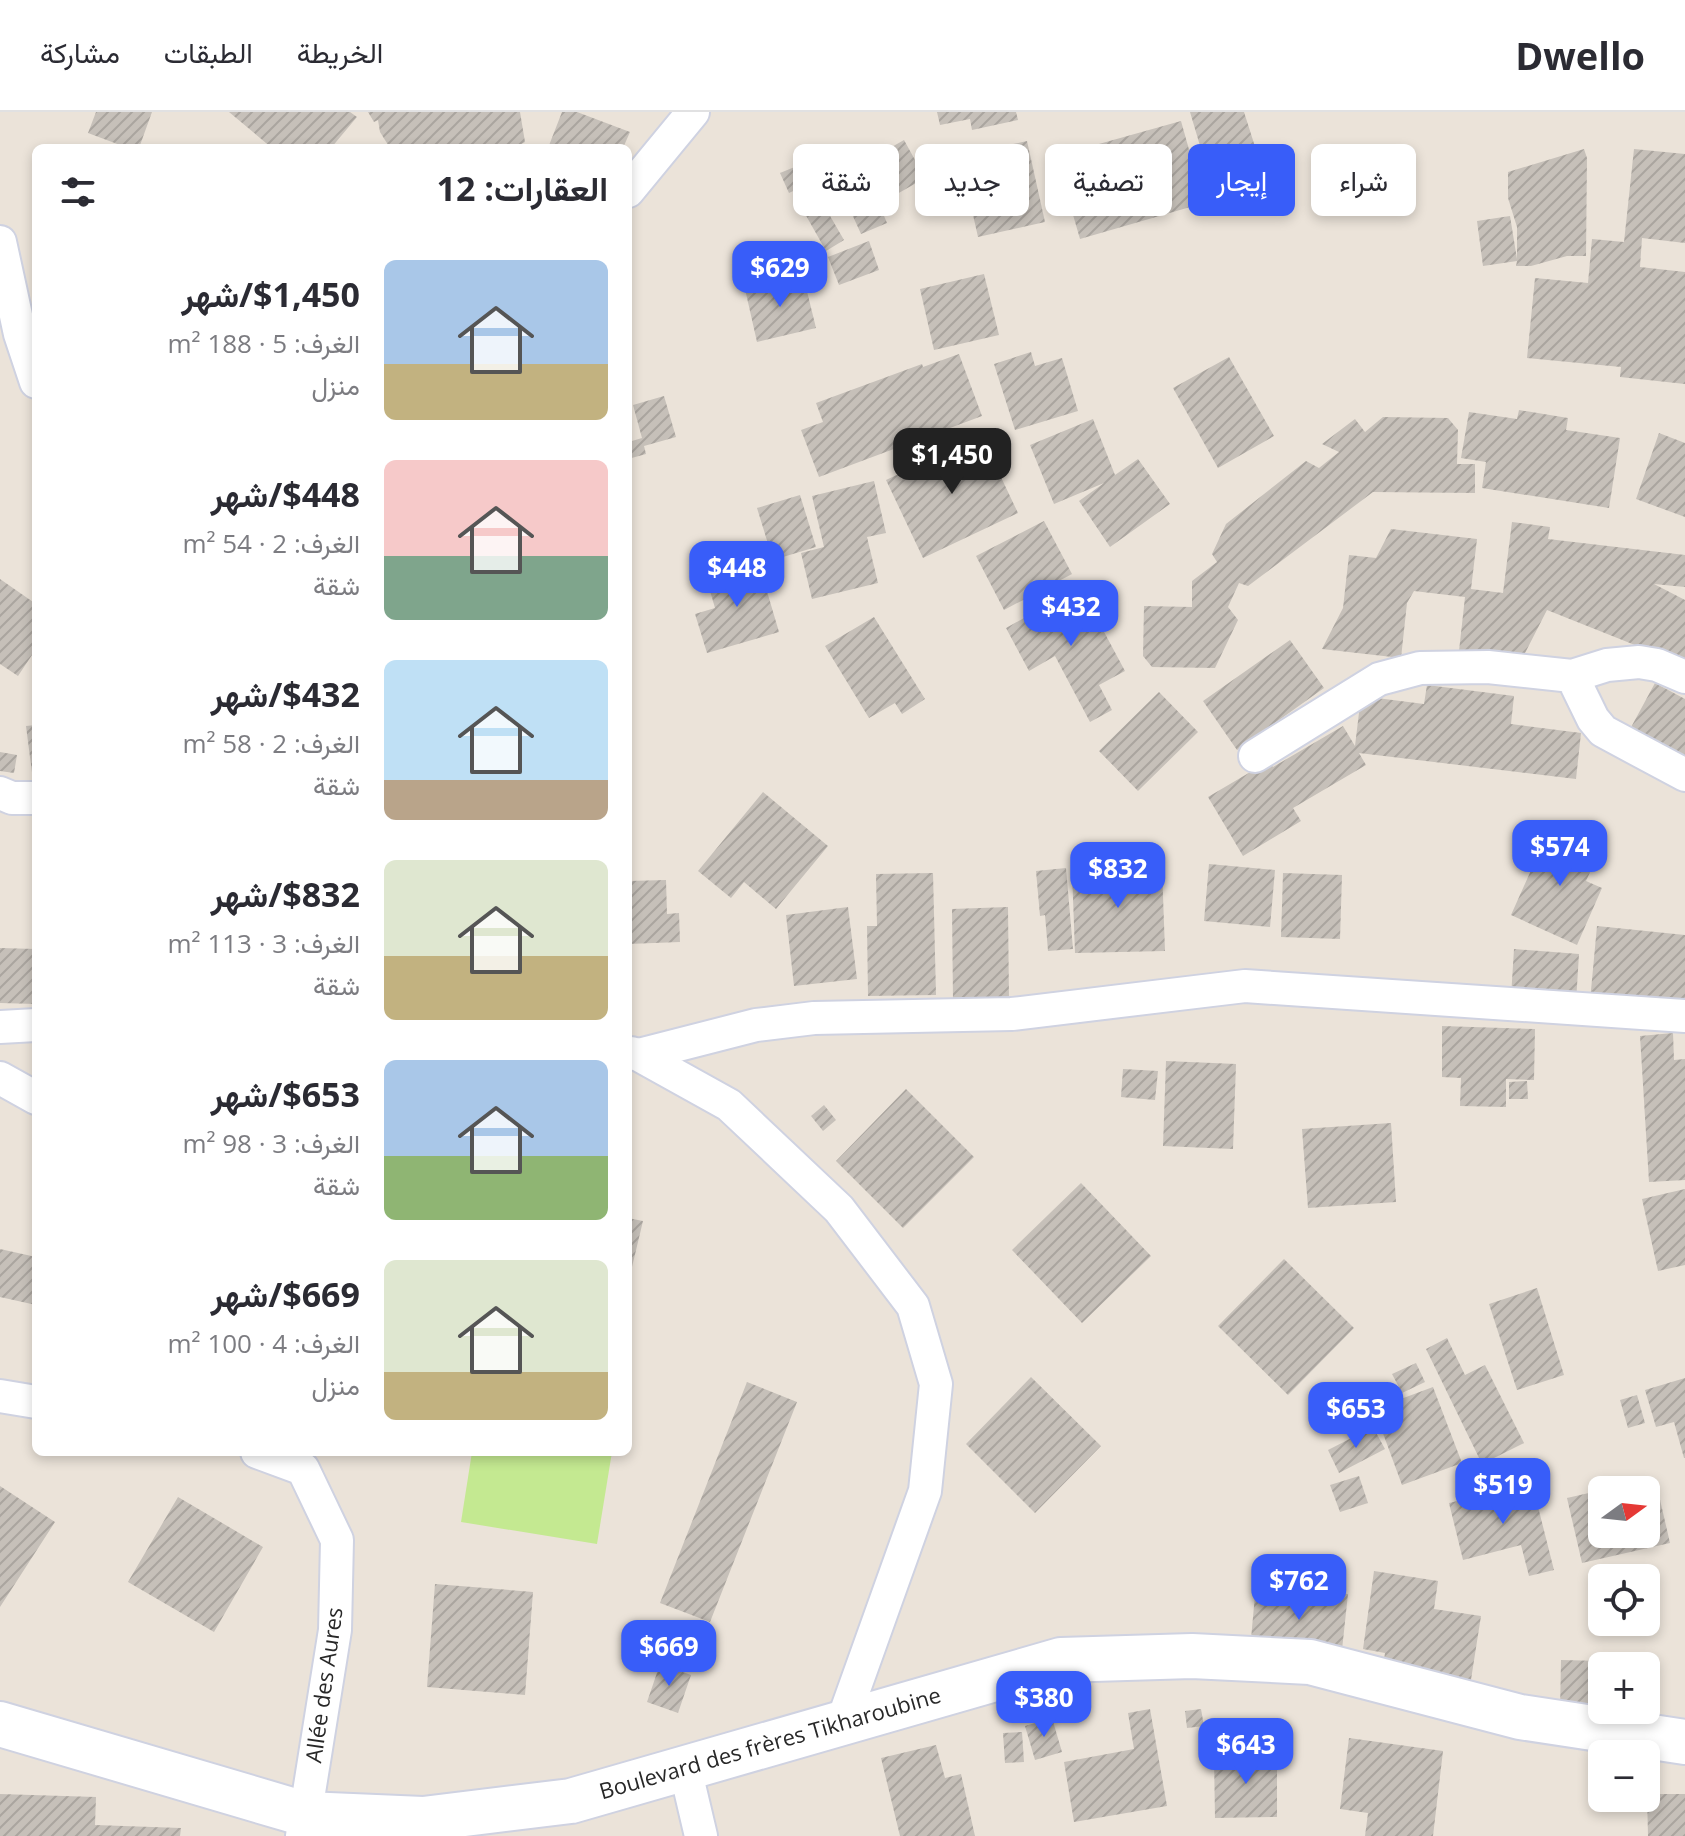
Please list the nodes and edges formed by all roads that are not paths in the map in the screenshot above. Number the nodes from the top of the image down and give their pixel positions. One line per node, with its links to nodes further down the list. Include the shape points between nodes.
1 (693, 112): 2 (street)
2 (632, 186)
3 (0, 242): 4 (street)
4 (32, 370)
5 (1572, 676): 6 (street, via 1622,662 1657,665); 7 (street, via 1488,667 1420,668 1379,679); 8 (street, via 1603,731)
6 (1685, 677)
7 (1255, 756)
8 (1685, 775)
9 (0, 793): 10 (street)
10 (32, 798)
11 (1685, 1016): 14 (street, via 1245,986 1012,1014 814,1018 756,1025)
12 (32, 1025): 13 (street)
13 (0, 1027)
14 (634, 1054): 20 (street, via 729,1105 839,1209 913,1306 936,1384 925,1491)
15 (0, 1078): 16 (street)
16 (32, 1096)
17 (0, 1396): 18 (street)
18 (32, 1401)
19 (268, 1456): 24 (street, Allée des Aures, via 303,1469 337,1540 335,1630)
20 (842, 1723): 22 (street, Boulevard des frères Tikharoubine, via 1061,1660 1192,1656 1310,1662 1520,1717); 23 (street, Boulevard des frères Tikharoubine)
21 (0, 1724): 24 (street, Boulevard des frères Tikharoubine)
22 (1685, 1742)
23 (685, 1768): 24 (street, Boulevard des frères Tikharoubine, via 571,1801 423,1819); 25 (street)
24 (303, 1825)
25 (701, 1836)

